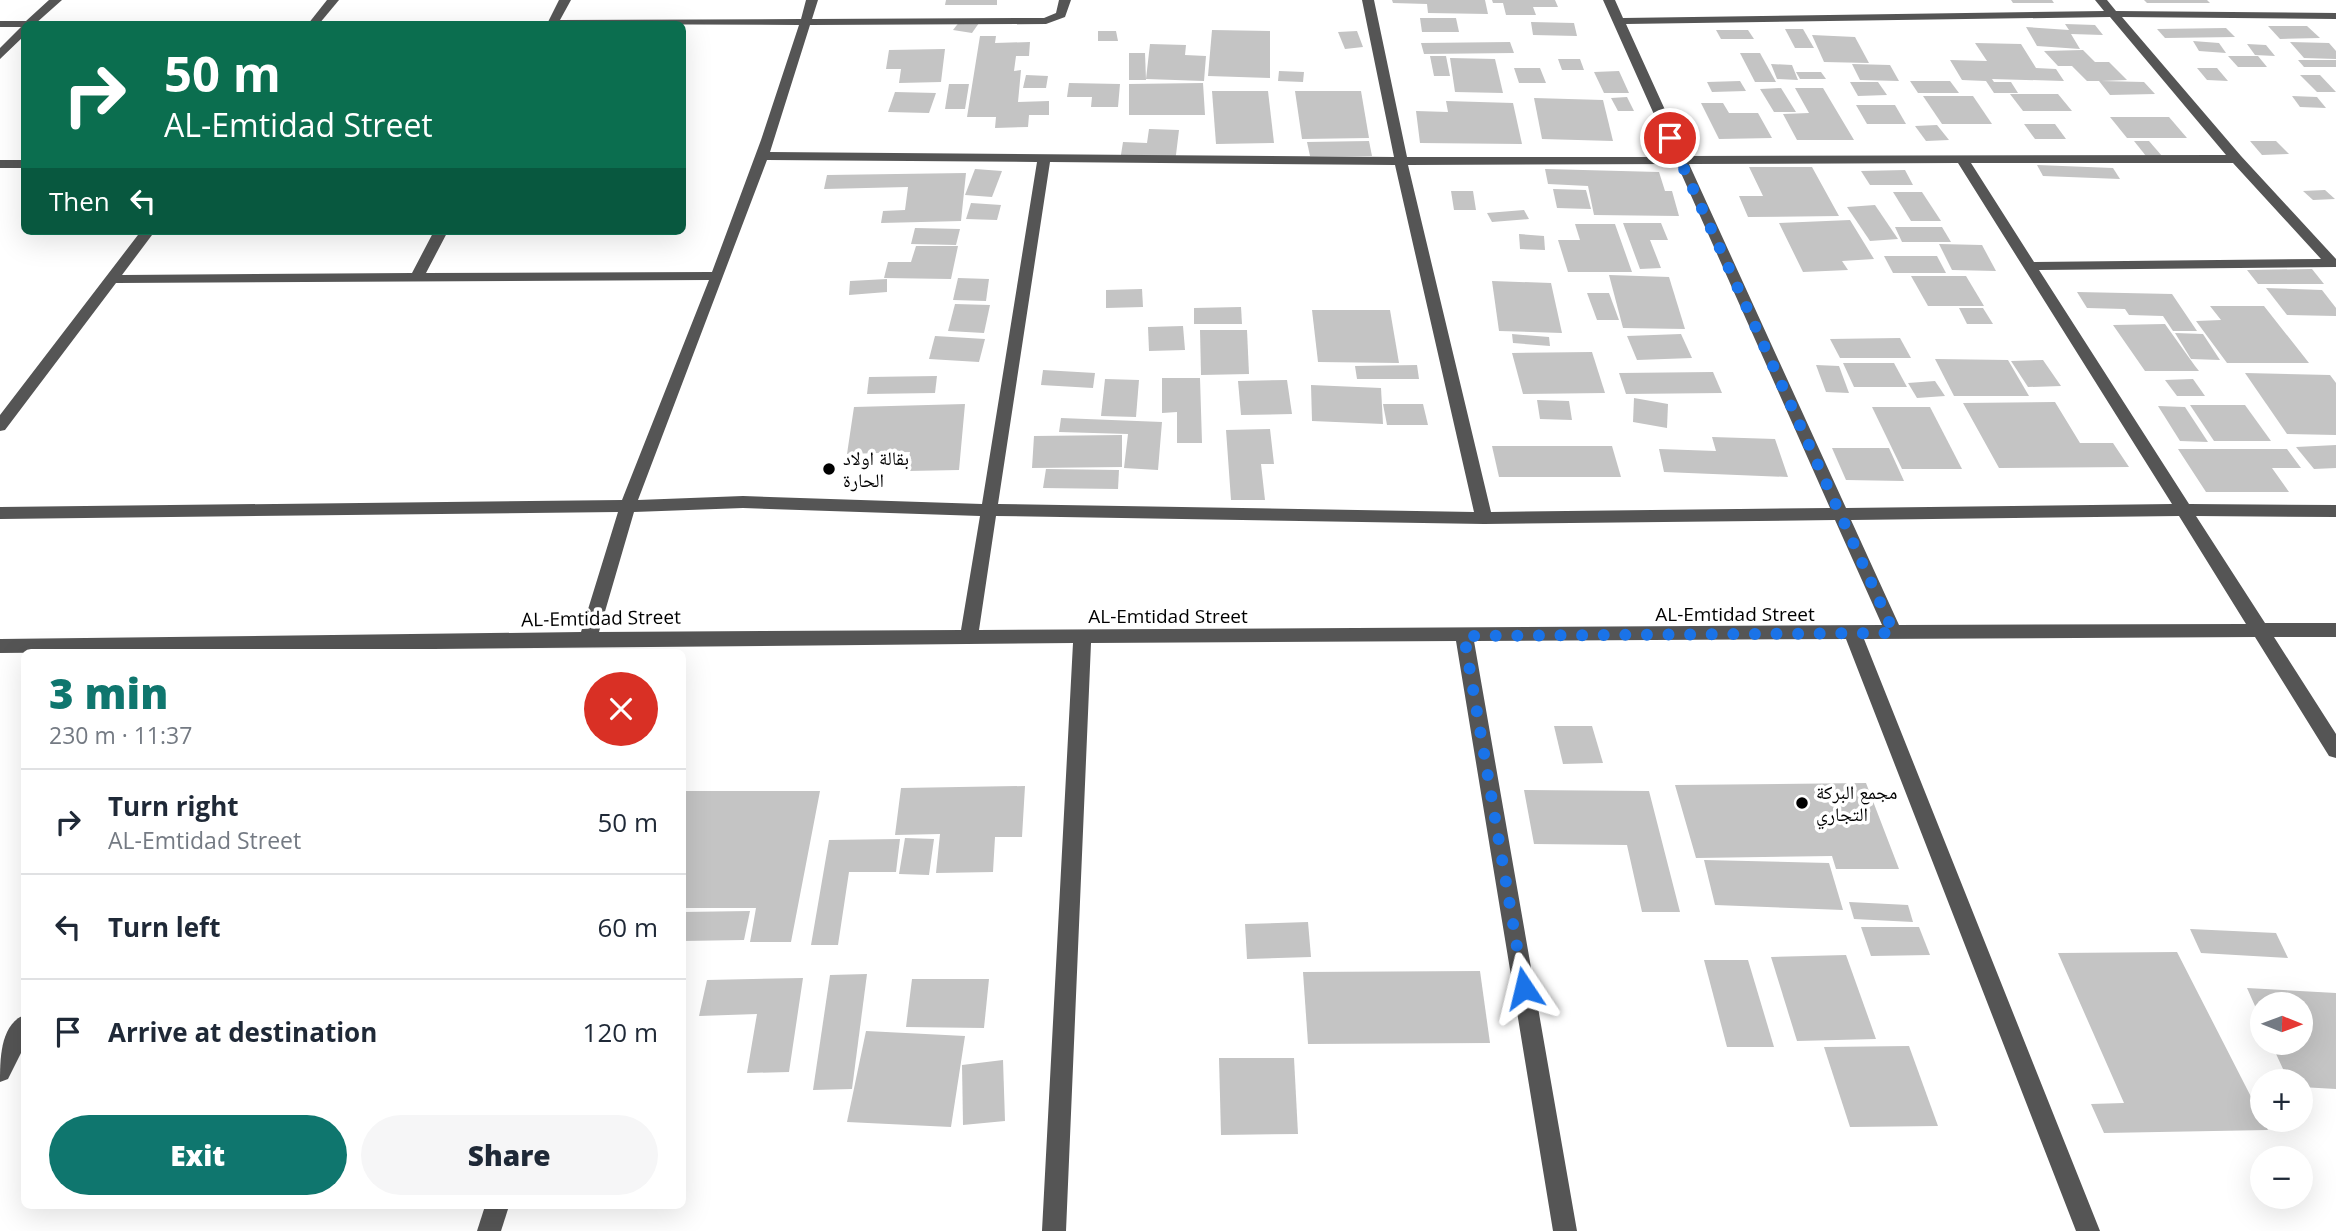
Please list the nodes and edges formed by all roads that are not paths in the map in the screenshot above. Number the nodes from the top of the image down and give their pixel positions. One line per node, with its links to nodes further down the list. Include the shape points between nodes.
1 (56, 0): 11 (street)
2 (333, 0): 12 (street)
3 (565, 0): 13 (street)
4 (812, 0): 15 (street)
5 (1066, 0): 15 (street, via 1061,15 1046,21)
6 (1368, 0): 25 (street)
7 (1609, 0): 14 (street)
8 (2101, 0): 9 (street)
9 (2113, 14): 10 (street); 14 (street, via 1872,13); 23 (street)
10 (2336, 16)
11 (33, 21)
12 (316, 21)
13 (554, 21)
14 (1618, 21): 26 (street)
15 (806, 22): 16 (street); 21 (street)
16 (686, 23)
17 (0, 24): 18 (street)
18 (21, 24)
19 (21, 33): 20 (street)
20 (0, 55)
21 (761, 156): 22 (street); 33 (street)
22 (1044, 158): 25 (street); 38 (street)
23 (2236, 159): 24 (street); 31 (street)
24 (1962, 160): 26 (street); 32 (street)
25 (1401, 161): 26 (street); 43 (street)
26 (1681, 161): 42 (street)
27 (0, 164): 28 (street)
28 (21, 164)
29 (145, 235): 35 (street)
30 (439, 235): 34 (street)
31 (2334, 263): 32 (street)
32 (2032, 267): 39 (street)
33 (717, 276): 34 (street); 37 (street)
34 (416, 278): 35 (street)
35 (111, 279): 36 (street)
36 (0, 426)
37 (628, 506): 38 (street, via 743,502); 41 (street); 51 (street)
38 (988, 510): 43 (street); 50 (street)
39 (2185, 510): 40 (street); 42 (street); 44 (street)
40 (2336, 511)
41 (0, 513)
42 (1841, 513): 43 (street); 46 (street)
43 (1484, 518)
44 (2259, 630): 45 (street, AL-Emtidad Street); 46 (street, AL-Emtidad Street); 55 (street)
45 (2336, 630)
46 (1894, 633): 47 (street, AL-Emtidad Street)
47 (1853, 634): 48 (street, AL-Emtidad Street); 62 (street)
48 (1464, 636): 49 (street, AL-Emtidad Street); 61 (street)
49 (1083, 637): 50 (street, AL-Emtidad Street); 60 (street)
50 (969, 638): 52 (street, AL-Emtidad Street)
51 (588, 639): 52 (street, AL-Emtidad Street); 54 (street, AL-Emtidad Street)
52 (662, 645)
53 (0, 646): 54 (street, AL-Emtidad Street)
54 (230, 648)
55 (2336, 750)
56 (21, 1032): 57 (street)
57 (0, 1071)
58 (495, 1209): 59 (street)
59 (489, 1231)
60 (1054, 1231)
61 (1565, 1231)
62 (2088, 1231)

